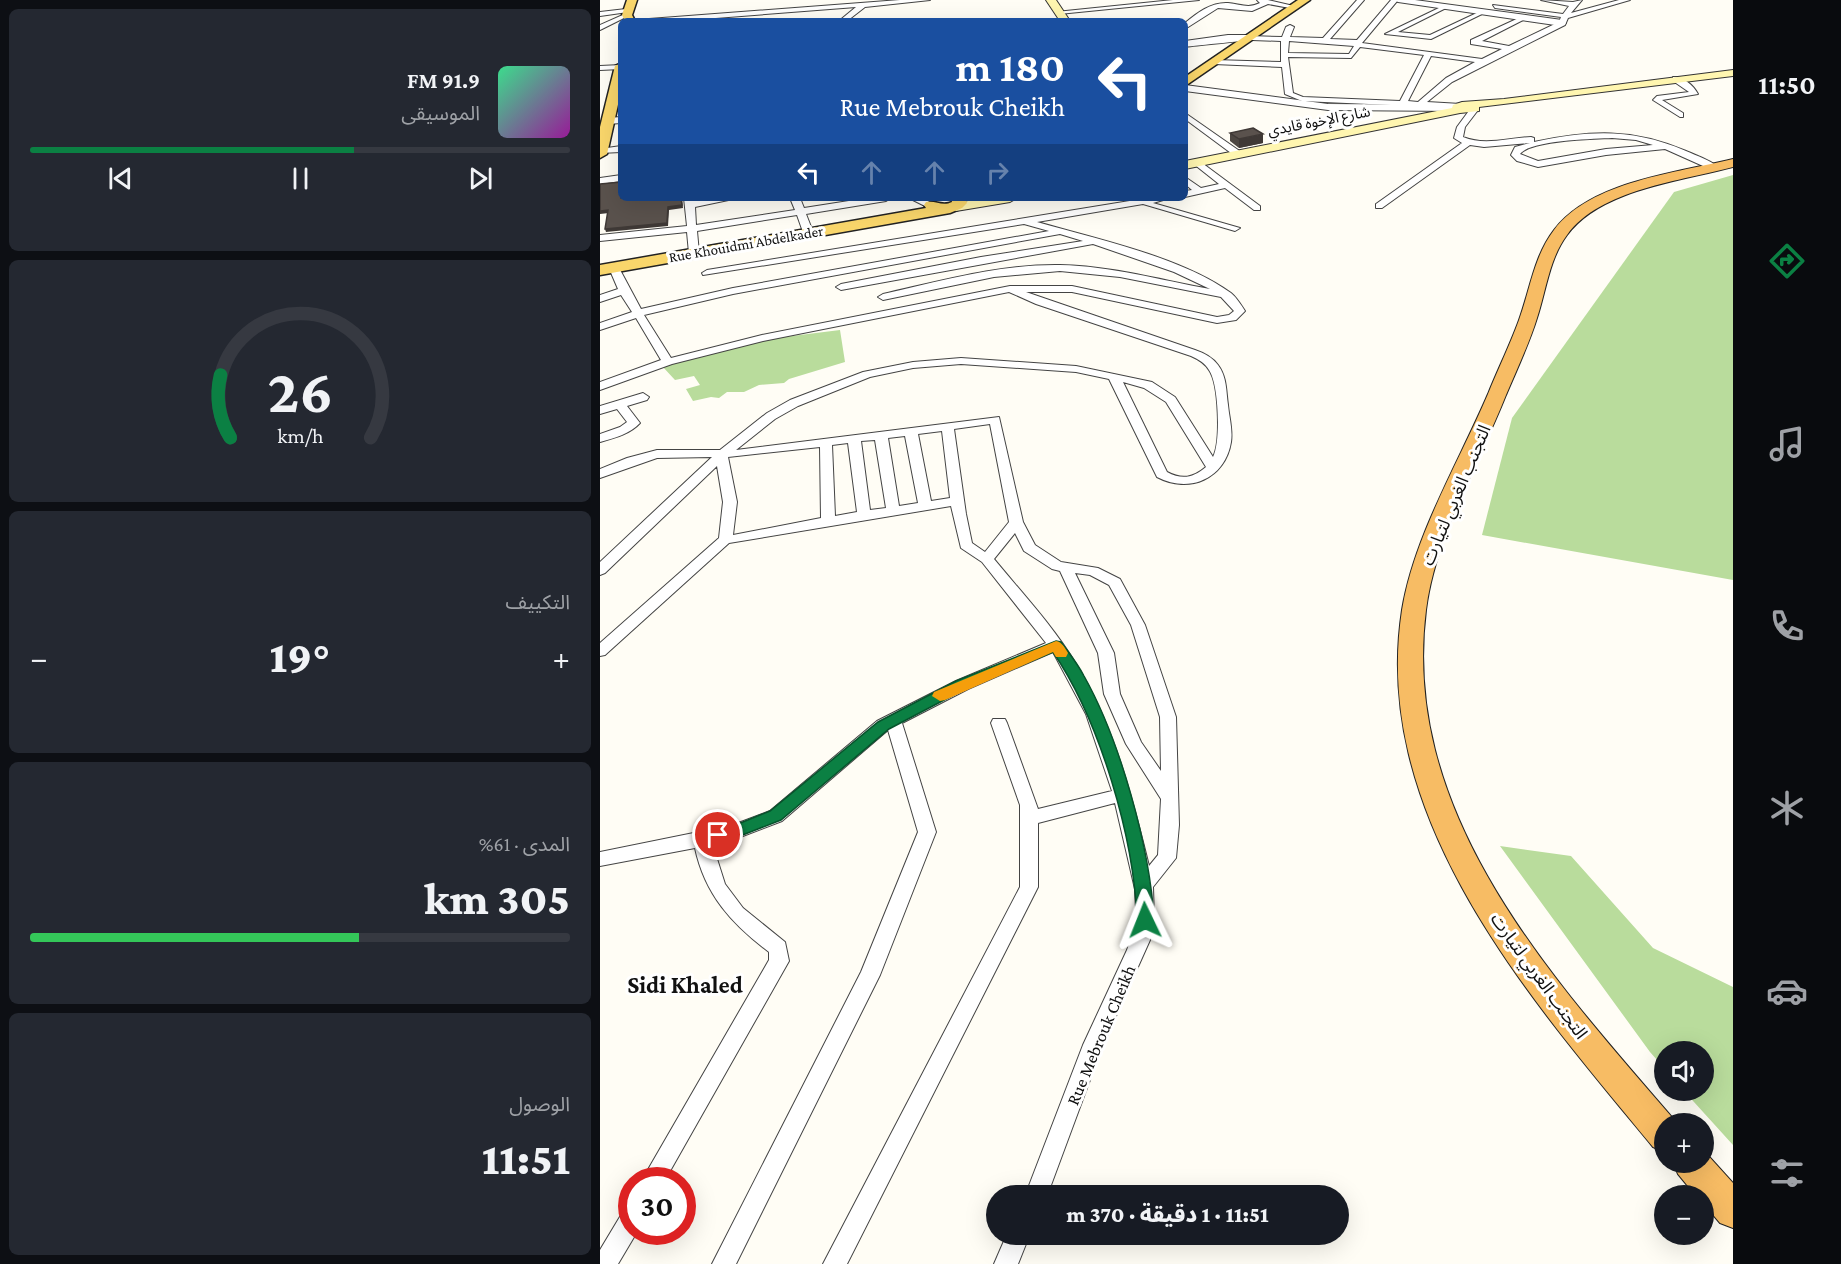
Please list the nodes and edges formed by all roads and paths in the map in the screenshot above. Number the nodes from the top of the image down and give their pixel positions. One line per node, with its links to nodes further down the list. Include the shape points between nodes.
1 (796, 0): 24 (street)
2 (927, 0): 12 (street)
3 (1050, 0): 26 (main road)
4 (1105, 0): 20 (street)
5 (1196, 0): 20 (street)
6 (1208, 0): 21 (street)
7 (1255, 0): 13 (street)
8 (1361, 0): 41 (street)
9 (1396, 0): 19 (street); 47 (street)
10 (1544, 0): 15 (street)
11 (1627, 0): 32 (street)
12 (888, 2): 16 (street)
13 (1268, 2): 17 (street); 21 (street, via 1253,10)
14 (1499, 2): 23 (street); 27 (street)
15 (1577, 2): 32 (street)
16 (866, 3): 18 (street); 36 (street)
17 (1300, 3): 49 (main road)
18 (814, 4): 24 (street); 35 (street)
19 (1427, 4): 22 (street); 39 (street)
20 (1112, 7): 26 (street); 31 (street)
21 (1216, 7): 42 (street)
22 (1445, 7): 27 (street); 48 (street)
23 (1527, 8): 27 (street); 32 (street); 32 (street); 54 (street, via 1474,42)
24 (795, 10): 25 (street)
25 (783, 11): 30 (street); 34 (street)
26 (1059, 12): 37 (main road)
27 (1485, 12): 48 (street, via 1431,37)
28 (600, 14): 29 (street)
29 (628, 14)
30 (746, 14): 33 (street)
31 (1118, 14)
32 (1565, 17): 54 (street)
33 (735, 18)
34 (784, 18)
35 (808, 18)
36 (847, 18)
37 (1063, 18)
38 (618, 19): 44 (street)
39 (1401, 19)
40 (1392, 21): 47 (street)
41 (1340, 23): 43 (street); 51 (street)
42 (1188, 24)
43 (1350, 25)
44 (603, 26)
45 (1361, 26): 47 (street)
46 (1290, 27): 50 (street)
47 (1372, 27): 51 (street, via 1359,42)
48 (1390, 33): 53 (street)
49 (1252, 38): 50 (street); 52 (street); 59 (main road)
50 (1285, 39): 51 (street); 56 (street)
51 (1325, 39): 53 (street)
52 (1188, 44)
53 (1361, 46): 55 (street); 57 (street, via 1351,56)
54 (1508, 48): 58 (street)
55 (1428, 54): 58 (street); 69 (street)
56 (1284, 55): 57 (street); 60 (street)
57 (1331, 56): 62 (street)
58 (1483, 61): 70 (street, via 1449,80)
59 (1214, 62): 60 (street); 67 (main road)
60 (1287, 65): 69 (street, via 1290,94 1296,98)
61 (618, 66): 63 (street)
62 (1332, 67)
63 (600, 68)
64 (1733, 73): 66 (main road, شارع الإخوة قايدي)
65 (618, 78): 73 (main road)
66 (1676, 79): 71 (main road, شارع الإخوة قايدي); 72 (street, via 1694,94 1657,100)
67 (1188, 82)
68 (1188, 84): 71 (street, via 1338,108)
69 (1404, 102): 70 (street)
70 (1421, 103): 71 (street)
71 (1465, 110): 75 (street, via 1458,136); 80 (main road, شارع الإخوة قايدي)
72 (1680, 115)
73 (608, 117): 79 (main road)
74 (1188, 117): 80 (street)
75 (1468, 142): 76 (street); 95 (street)
76 (1555, 142): 77 (street, via 1627,135); 77 (street, via 1522,147 1515,155 1538,164)
77 (1665, 146): 82 (street)
78 (618, 149): 79 (street)
79 (600, 153)
80 (1238, 154): 81 (main road, شارع الإخوة قايدي)
81 (1191, 164): 86 (street)
82 (1724, 165): 155 (highway, التجنب الغربي لتيارت, via 1635,188 1598,202 1574,217 1556,238 1544,261 1511,363 1427,557 1410,644 1411,711 1431,791 1455,844 1484,898 1527,963)
83 (618, 178): 84 (street)
84 (600, 181)
85 (1188, 182): 87 (street)
86 (1226, 185): 87 (street); 96 (street)
87 (1199, 191): 88 (street); 98 (street)
88 (1188, 193)
89 (689, 201): 102 (street)
90 (796, 201): 97 (street)
91 (868, 201): 97 (street)
92 (994, 201): 94 (main road)
93 (1135, 201): 98 (street); 100 (street)
94 (939, 202): 99 (main road, Rue Khouidmi Abdelkader); 99 (main road)
95 (1379, 206)
96 (1257, 208)
97 (800, 212): 102 (street); 103 (street)
98 (1178, 212): 101 (street)
99 (892, 219): 103 (main road, Rue Khouidmi Abdelkader)
100 (1024, 221): 104 (street); 110 (street)
101 (1235, 228)
102 (691, 229): 105 (street); 107 (street)
103 (808, 232): 107 (main road, Rue Khouidmi Abdelkader)
104 (1059, 232): 106 (street); 118 (street, via 850,268)
105 (600, 238)
106 (1094, 243): 108 (street); 115 (street, via 1179,269)
107 (694, 253): 109 (main road, Rue Khouidmi Abdelkader)
108 (979, 261): 111 (street); 112 (street)
109 (607, 269): 114 (street)
110 (707, 273)
111 (984, 277): 115 (street, via 1059,268); 116 (street)
112 (840, 287)
113 (1010, 289): 115 (street, via 1072,289 1217,320 1232,318 1240,311); 120 (street, via 762,338); 133 (street, via 1191,352 1209,362 1219,377 1225,441)
114 (624, 291): 117 (street); 118 (street)
115 (1227, 295)
116 (883, 297)
117 (600, 299)
118 (638, 313): 119 (street); 120 (street)
119 (600, 327)
120 (668, 362): 122 (street)
121 (1114, 376): 132 (street, via 1076,369 962,361 889,369 794,403); 133 (street, via 1149,385 1171,400); 133 (street, via 1162,474 1186,482 1203,477)
122 (600, 386)
123 (644, 397): 124 (street)
124 (620, 404): 125 (street); 129 (street, via 634,423)
125 (600, 410)
126 (948, 427): 127 (street); 135 (street, Rue Mebrouk Cheikh); 140 (street, via 995,420)
127 (911, 432): 128 (street); 136 (street)
128 (881, 435): 130 (street); 137 (street)
129 (600, 438)
130 (854, 439): 131 (street); 138 (street)
131 (826, 442): 132 (street); 139 (street)
132 (721, 455): 134 (street, via 645,456); 141 (street, via 730,502); 144 (street)
133 (1213, 468)
134 (600, 474)
135 (958, 501): 136 (street); 142 (street, Rue Mebrouk Cheikh, via 966,545)
136 (926, 505): 137 (street)
137 (893, 510): 138 (street)
138 (864, 515): 139 (street)
139 (828, 521): 141 (street)
140 (1016, 522): 142 (street); 143 (street, via 1029,548)
141 (726, 538): 146 (street)
142 (987, 559): 145 (street, Rue Mebrouk Cheikh)
143 (1065, 567): 150 (street, via 1106,653 1112,694 1134,744); 150 (street, via 1093,571 1115,582 1138,626 1168,717)
144 (600, 570)
145 (1056, 645): 147 (street); 149 (street, Rue Mebrouk Cheikh, via 1078,678 1101,729)
146 (600, 651)
147 (893, 720): 152 (street, via 776,816 735,832); 163 (street, via 927,832 870,975)
148 (999, 723): 151 (street, via 1029,805)
149 (1122, 795): 151 (street); 154 (street, Rue Mebrouk Cheikh)
150 (1169, 798): 154 (street, via 1167,858)
151 (1029, 818): 164 (street, via 1029,887)
152 (702, 838): 153 (street); 156 (street, via 718,893 744,922 778,948 779,961)
153 (600, 859)
154 (1144, 884): 158 (street, Rue Mebrouk Cheikh, via 1145,920 1139,948 1114,996)
155 (1654, 1122)
156 (660, 1167)
157 (1700, 1173): 159 (highway)
158 (1040, 1185)
159 (1733, 1210)
160 (618, 1242): 162 (street)
161 (1014, 1245): 165 (street)
162 (605, 1264)
163 (724, 1264)
164 (835, 1264)
165 (1006, 1264)

